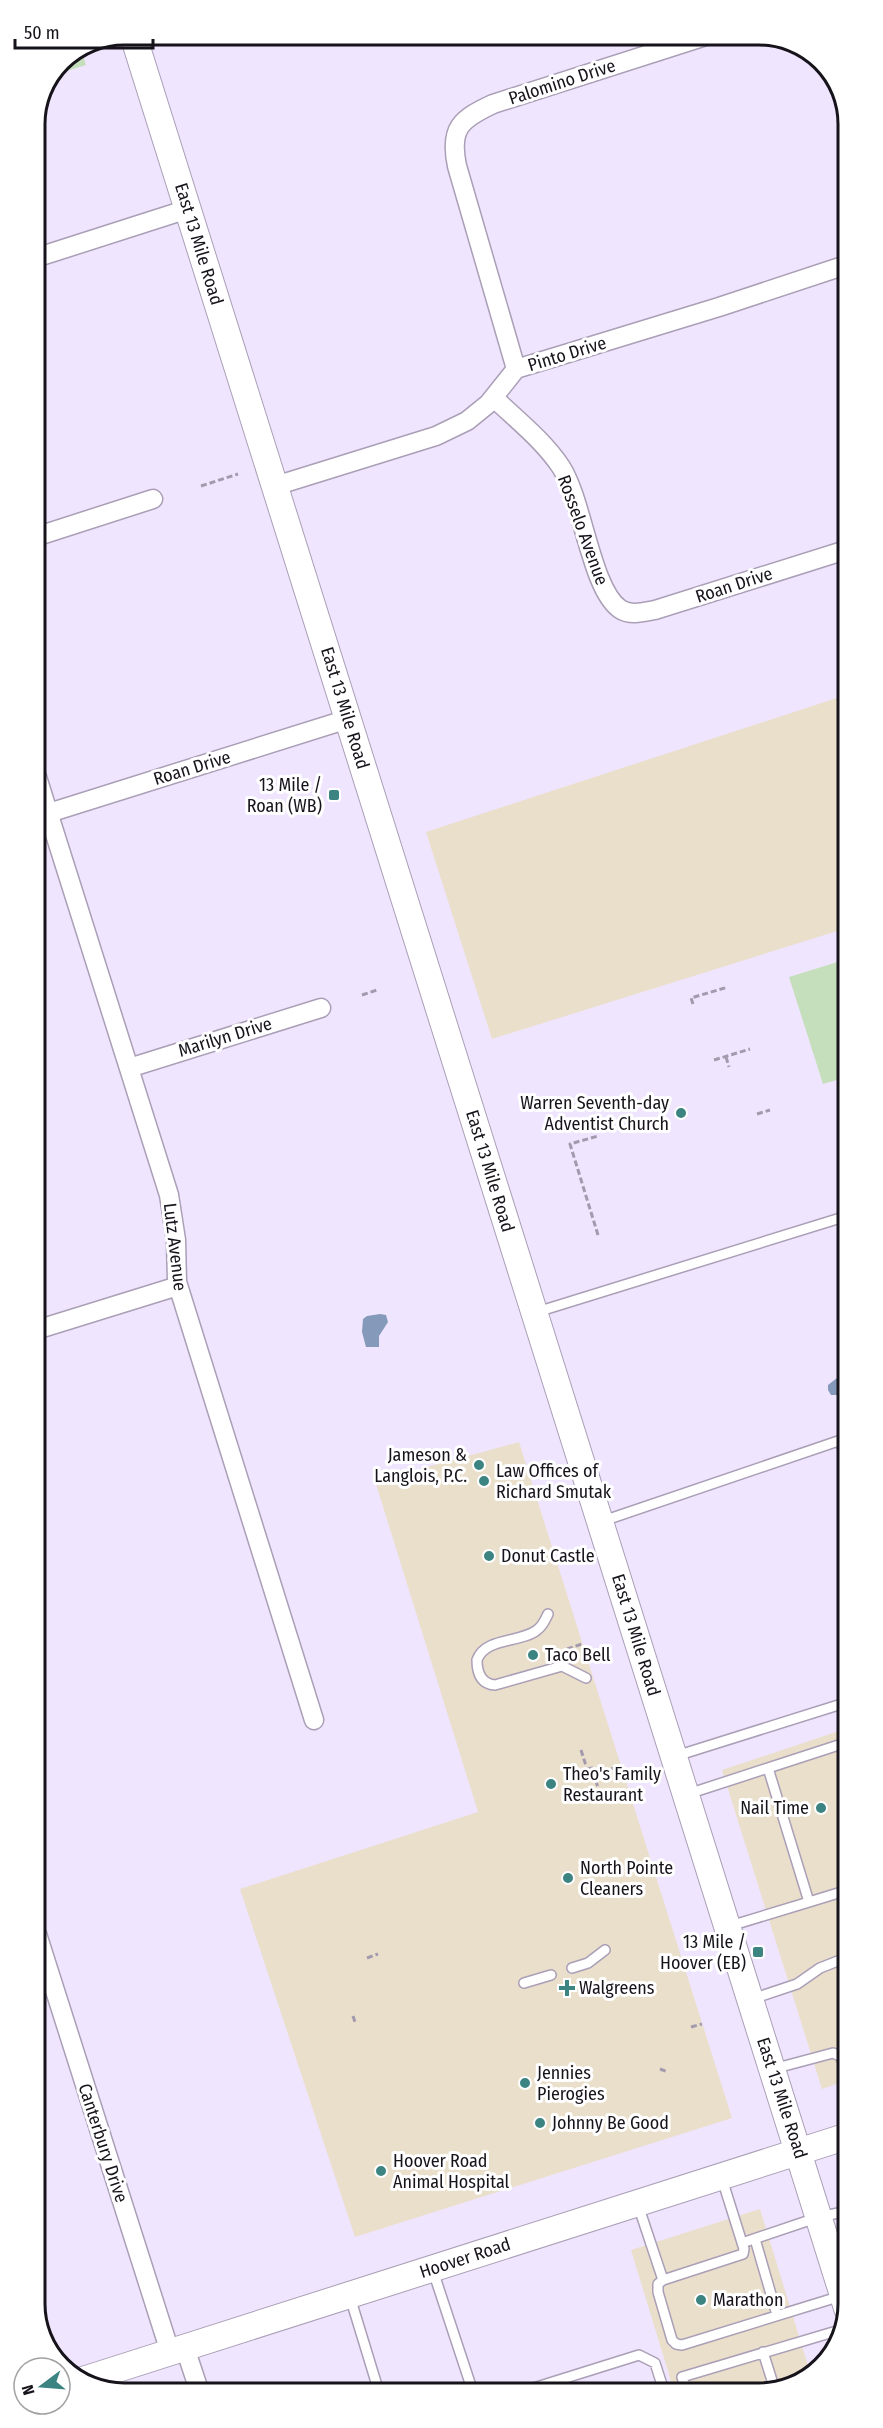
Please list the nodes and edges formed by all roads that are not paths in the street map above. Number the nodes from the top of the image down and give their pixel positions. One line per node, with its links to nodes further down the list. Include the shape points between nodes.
1 (136, 45): 3 (main road, East 13 Mile Road)
2 (679, 45): 6 (street, Palomino Drive, via 493,104 456,130 457,166)
3 (188, 209): 4 (street); 8 (main road, East 13 Mile Road)
4 (45, 255)
5 (838, 269): 6 (street, Pinto Drive)
6 (516, 369): 7 (street, Pinto Drive)
7 (494, 398): 8 (street, Pinto Drive, via 467,421 436,436); 12 (street, Rosselo Avenue, via 561,468 570,484 602,587)
8 (275, 486): 13 (main road, East 13 Mile Road)
9 (153, 499): 10 (street)
10 (45, 534)
11 (838, 553): 12 (street, Roan Drive, via 655,610 636,614)
12 (621, 610)
13 (348, 719): 14 (street, Roan Drive); 20 (main road, East 13 Mile Road)
14 (45, 814)
15 (45, 824): 17 (street, Lutz Avenue)
16 (321, 1008): 17 (street, Marilyn Drive)
17 (129, 1068): 19 (street, Lutz Avenue, via 172,1209)
18 (838, 1219): 20 (lane)
19 (178, 1286): 21 (street); 27 (street, Lutz Avenue)
20 (535, 1313): 23 (main road, East 13 Mile Road)
21 (45, 1327)
22 (838, 1441): 23 (lane)
23 (600, 1522): 29 (main road, East 13 Mile Road)
24 (548, 1614): 25 (lane, via 535,1632 484,1650 477,1660 480,1676 495,1685 562,1666)
25 (586, 1678)
26 (838, 1705): 29 (lane)
27 (314, 1720)
28 (838, 1745): 30 (lane)
29 (674, 1757): 31 (main road, East 13 Mile Road)
30 (768, 1768): 31 (lane); 33 (lane)
31 (686, 1795): 34 (main road, East 13 Mile Road)
32 (838, 1893): 33 (lane)
33 (809, 1902): 34 (lane)
34 (728, 1927): 41 (main road, East 13 Mile Road)
35 (605, 1950): 38 (lane, via 588,1963)
36 (45, 1958): 59 (street, Canterbury Drive)
37 (838, 1961): 41 (lane, via 797,1984)
38 (572, 1968)
39 (551, 1975): 40 (lane)
40 (524, 1983)
41 (751, 1999): 43 (main road, East 13 Mile Road)
42 (838, 2055): 43 (lane, via 833,2053)
43 (773, 2069): 45 (main road, East 13 Mile Road)
44 (838, 2139): 45 (main road, Hoover Road)
45 (799, 2152): 46 (main road, Hoover Road); 49 (main road, East 13 Mile Road)
46 (721, 2176): 47 (main road, Hoover Road); 51 (lane)
47 (637, 2202): 52 (main road, Hoover Road); 54 (lane)
48 (838, 2213): 49 (lane)
49 (819, 2217): 50 (lane); 53 (main road, East 13 Mile Road)
50 (755, 2239): 51 (lane); 57 (lane)
51 (742, 2243): 54 (lane, via 743,2254 738,2257)
52 (432, 2268): 55 (main road, Hoover Road); 65 (lane)
53 (838, 2273)
54 (663, 2280): 57 (lane, via 658,2284 658,2292 675,2344)
55 (349, 2295): 59 (main road, Hoover Road); 64 (lane)
56 (838, 2296): 57 (lane)
57 (777, 2315)
58 (832, 2332): 60 (lane)
59 (177, 2350): 61 (main road, Hoover Road); 63 (street, Canterbury Drive)
60 (763, 2352): 62 (lane); 68 (lane, via 682,2377)
61 (93, 2377)
62 (772, 2381)
63 (195, 2383)
64 (375, 2383)
65 (471, 2383)
66 (550, 2383): 67 (lane, via 639,2355 656,2363)
67 (661, 2383)
68 (684, 2383)

